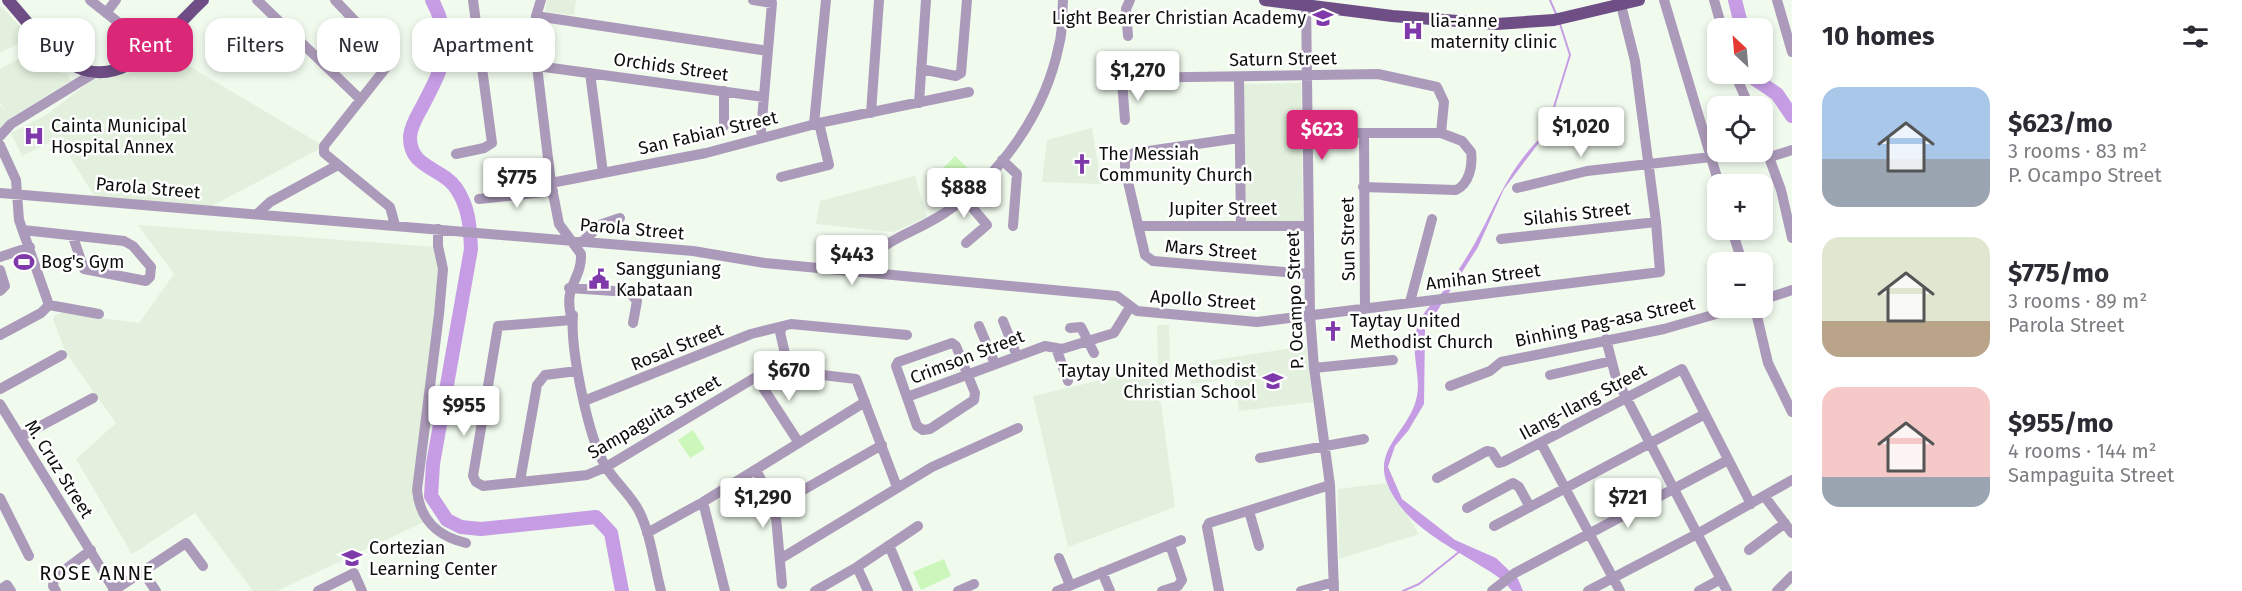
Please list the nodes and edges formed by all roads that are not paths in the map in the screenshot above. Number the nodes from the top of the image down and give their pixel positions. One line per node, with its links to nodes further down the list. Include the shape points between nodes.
1 (8, 0): 34 (main road, via 65,60)
2 (90, 0): 23 (street)
3 (117, 0): 23 (street)
4 (203, 0): 26 (main road)
5 (257, 0): 42 (street)
6 (335, 0): 42 (street, via 392,60)
7 (472, 0): 57 (street, via 492,142 484,148)
8 (541, 0): 24 (street)
9 (753, 0): 29 (street, via 772,3)
10 (826, 0): 46 (street)
11 (879, 0): 44 (street)
12 (926, 0): 32 (street)
13 (966, 0): 32 (street, via 961,73 956,76)
14 (1063, 0): 60 (street, via 1060,44 1051,76 1039,106)
15 (1130, 0): 28 (street, via 1126,9)
16 (1266, 0): 21 (main road)
17 (1639, 0): 22 (main road)
18 (1664, 0): 54 (street)
19 (1714, 0): 27 (street)
20 (1777, 0): 30 (street)
21 (1305, 3): 22 (main road, via 1497,24 1560,19); 37 (street, P. Ocampo Street)
22 (1621, 5): 62 (street, via 1635,61)
23 (106, 13): 25 (street)
24 (536, 16): 29 (street)
25 (112, 18)
26 (184, 18)
27 (1719, 18)
28 (1128, 36)
29 (768, 51): 41 (street)
30 (1792, 52)
31 (555, 68): 36 (street, Orchids Street)
32 (921, 69): 43 (street)
33 (107, 70): 34 (main road)
34 (96, 72): 52 (street, via 11,124)
35 (538, 72): 66 (street)
36 (590, 73): 39 (street, Orchids Street); 64 (street)
37 (1306, 76): 38 (street, Saturn Street); 49 (street, P. Ocampo Street); 51 (street, Saturn Street, via 1378,74 1437,87 1444,102)
38 (1239, 77): 45 (street, Saturn Street, via 1126,78 1122,81); 53 (street)
39 (724, 91): 41 (street, Orchids Street); 47 (street)
40 (969, 92): 43 (street, San Fabian Street)
41 (764, 97): 48 (street)
42 (359, 98): 63 (street, via 324,146 324,153)
43 (919, 103): 44 (street, San Fabian Street)
44 (871, 113): 46 (street, San Fabian Street)
45 (1125, 120)
46 (816, 124): 64 (street, San Fabian Street, via 706,153); 65 (street, via 829,165)
47 (724, 126)
48 (761, 130)
49 (1307, 133): 50 (street); 81 (street, P. Ocampo Street)
50 (1364, 133): 51 (street); 67 (street, Sun Street)
51 (1441, 133): 67 (street, via 1462,141 1471,152 1469,174 1461,188 1451,191)
52 (0, 136)
53 (1239, 138): 79 (street, via 1128,156 1125,169); 80 (street)
54 (1707, 144)
55 (0, 145): 70 (street)
56 (1792, 150): 58 (street)
57 (456, 154)
58 (1773, 156)
59 (1707, 157): 62 (street)
60 (1002, 160): 71 (street); 78 (street, via 1017,174)
61 (1772, 162): 85 (street)
62 (1649, 164): 68 (street, via 1587,171); 76 (street)
63 (338, 165): 73 (street, via 270,202); 77 (street, via 390,207)
64 (603, 173): 66 (street, San Fabian Street)
65 (781, 177)
66 (552, 187): 72 (street, San Fabian Street); 87 (street, via 559,224 563,232)
67 (1364, 187): 101 (street, Sun Street)
68 (1517, 188)
69 (0, 193): 70 (street, Parola Street)
70 (18, 194): 73 (street, Parola Street); 83 (street)
71 (964, 198): 88 (street, via 987,224); 92 (street, via 872,253)
72 (479, 199)
73 (257, 214): 77 (street, Parola Street)
74 (620, 218): 87 (street)
75 (1432, 219): 98 (street)
76 (1656, 222): 86 (street, Silahis Street); 98 (street, Amihan Street, via 1659,272)
77 (395, 225): 82 (street, Parola Street)
78 (1013, 225)
79 (1138, 226): 80 (street, Jupiter Street); 93 (street, Mars Street, via 1147,259)
80 (1241, 226): 81 (street, Jupiter Street)
81 (1308, 226): 93 (street, P. Ocampo Street)
82 (438, 229): 87 (street, Parola Street); 177 (street, via 443,269 418,502 426,523)
83 (23, 230): 84 (street); 89 (street)
84 (72, 237): 84 (street, via 124,241 151,267 150,277 146,281 84,269)
85 (1792, 238)
86 (1501, 239)
87 (577, 240): 92 (street, Parola Street); 94 (street, via 581,259)
88 (966, 243)
89 (30, 247): 90 (street); 99 (street)
90 (0, 257)
91 (0, 270): 95 (street)
92 (858, 272): 100 (street, Parola Street, via 1118,296)
93 (1310, 274): 103 (street, P. Ocampo Street)
94 (569, 288): 106 (street, via 567,304); 108 (street, via 629,292 637,301)
95 (2, 290)
96 (1792, 290): 97 (street)
97 (1773, 296)
98 (1410, 302): 101 (street, Amihan Street)
99 (49, 305): 102 (street); 112 (street)
100 (1130, 307): 103 (street, Apollo Street, via 1137,311 1257,322); 115 (street, Crimson Street, via 1115,338)
101 (1365, 309): 103 (street, Amihan Street)
102 (99, 314)
103 (1310, 315): 123 (street, P. Ocampo Street)
104 (1707, 317): 114 (street, Binhing Pag-asa Street)
105 (1757, 318): 138 (street, via 1768,363)
106 (572, 320): 124 (street); 154 (street, Sampaguita Street, via 503,324 495,331 473,476 483,486)
107 (1003, 321): 119 (street)
108 (633, 323)
109 (783, 326): 113 (street, Rosal Street); 125 (street, via 780,332); 135 (street, Rosal Street, via 752,334)
110 (979, 326): 122 (street)
111 (1070, 328): 115 (street, via 1081,327)
112 (0, 335)
113 (907, 335)
114 (1606, 339): 121 (street); 130 (street, Binhing Pag-asa Street, via 1502,362 1491,371)
115 (1088, 340): 116 (street, Crimson Street); 117 (street)
116 (1056, 348): 119 (street, Crimson Street, via 1045,346); 129 (street)
117 (1094, 353)
118 (62, 356): 131 (street)
119 (1017, 356): 122 (street, Crimson Street)
120 (1393, 360): 123 (street)
121 (1611, 361): 127 (street); 134 (street)
122 (995, 364): 126 (street, Crimson Street)
123 (1314, 368): 147 (street, P. Ocampo Street)
124 (577, 371): 135 (street); 154 (street, via 545,375 537,385)
125 (789, 371): 128 (street, Sampaguita Street); 136 (street, Sampaguita Street, via 853,377 859,382)
126 (967, 374): 132 (street, Crimson Street); 132 (street, via 974,400 930,429 917,426); 132 (street, via 952,343 898,362 896,368)
127 (1550, 375)
128 (756, 377): 143 (street); 150 (street, Sampaguita Street)
129 (1068, 381)
130 (1450, 386)
131 (0, 389)
132 (907, 397)
133 (93, 398): 141 (street)
134 (1626, 398): 139 (street, Ilang-Ilang Street, via 1682,369); 144 (street, Ilang-Ilang Street); 145 (street)
135 (584, 401): 150 (street)
136 (866, 402): 143 (street); 146 (street, Sampaguita Street)
137 (0, 404): 141 (street, M. Cruz Street)
138 (1792, 412)
139 (1704, 414): 145 (street); 149 (street)
140 (1018, 428): 156 (street)
141 (20, 437): 181 (street, M. Cruz Street)
142 (1364, 439): 147 (street)
143 (799, 443): 151 (street)
144 (1541, 443): 152 (street, Ilang-Ilang Street, via 1499,463 1487,450); 157 (street)
145 (1649, 444): 157 (street); 158 (street)
146 (882, 445): 156 (street, Sampaguita Street); 163 (street)
147 (1325, 445): 148 (street); 155 (street, P. Ocampo Street)
148 (1260, 458)
149 (1728, 459): 158 (street); 162 (street)
150 (606, 467): 154 (street, Sampaguita Street, via 588,475); 172 (street, via 629,494)
151 (756, 470): 161 (street); 163 (street)
152 (1437, 478)
153 (1792, 480): 159 (street)
154 (520, 481)
155 (1329, 485): 166 (street); 197 (street, P. Ocampo Street)
156 (897, 487): 184 (street)
157 (1565, 488): 164 (street); 173 (street)
158 (1673, 489): 173 (street); 175 (street)
159 (1765, 496): 162 (street); 168 (street)
160 (0, 498): 167 (street)
161 (703, 502): 172 (street); 207 (street)
162 (1751, 504): 175 (street)
163 (775, 506): 184 (street)
164 (1530, 507): 165 (street, via 1513,483); 171 (street)
165 (1467, 508)
166 (1249, 511): 180 (street); 215 (street, via 1207,527)
167 (11, 520): 169 (street); 183 (street)
168 (1785, 523): 174 (street); 182 (street)
169 (0, 526)
170 (918, 526): 179 (street)
171 (1494, 526)
172 (647, 533): 206 (street)
173 (1589, 533): 191 (street); 199 (street, via 1515,573)
174 (1792, 533)
175 (1697, 534): 191 (street); 192 (street)
176 (1181, 540): 178 (street)
177 (466, 543)
178 (1170, 544): 189 (street); 214 (street, via 1182,580)
179 (889, 545): 187 (street); 210 (street)
180 (1259, 546)
181 (91, 550): 195 (street); 202 (street, M. Cruz Street)
182 (1749, 550)
183 (29, 556)
184 (780, 558): 198 (street)
185 (1059, 558): 194 (street)
186 (203, 566): 188 (street, via 187,543)
187 (857, 567): 196 (street); 209 (street)
188 (143, 572): 202 (street); 203 (street)
189 (1102, 572): 194 (street); 213 (street)
190 (1792, 576): 221 (street)
191 (1613, 577): 217 (street); 218 (street)
192 (1721, 579): 219 (street); 220 (street)
193 (974, 584): 211 (street)
194 (1070, 585): 212 (street)
195 (54, 586)
196 (830, 587): 208 (street)
197 (1334, 587): 216 (street)
198 (784, 588)
199 (1501, 588)
200 (0, 590): 201 (street, via 7,585)
201 (11, 591)
202 (114, 591)
203 (156, 591)
204 (318, 591): 205 (street, via 356,574)
205 (362, 591)
206 (661, 591)
207 (725, 591)
208 (815, 591)
209 (868, 591)
210 (908, 591)
211 (958, 591)
212 (1056, 591)
213 (1110, 591)
214 (1162, 591)
215 (1219, 591)
216 (1301, 591)
217 (1588, 591)
218 (1620, 591)
219 (1699, 591)
220 (1727, 591)
221 (1777, 591)

